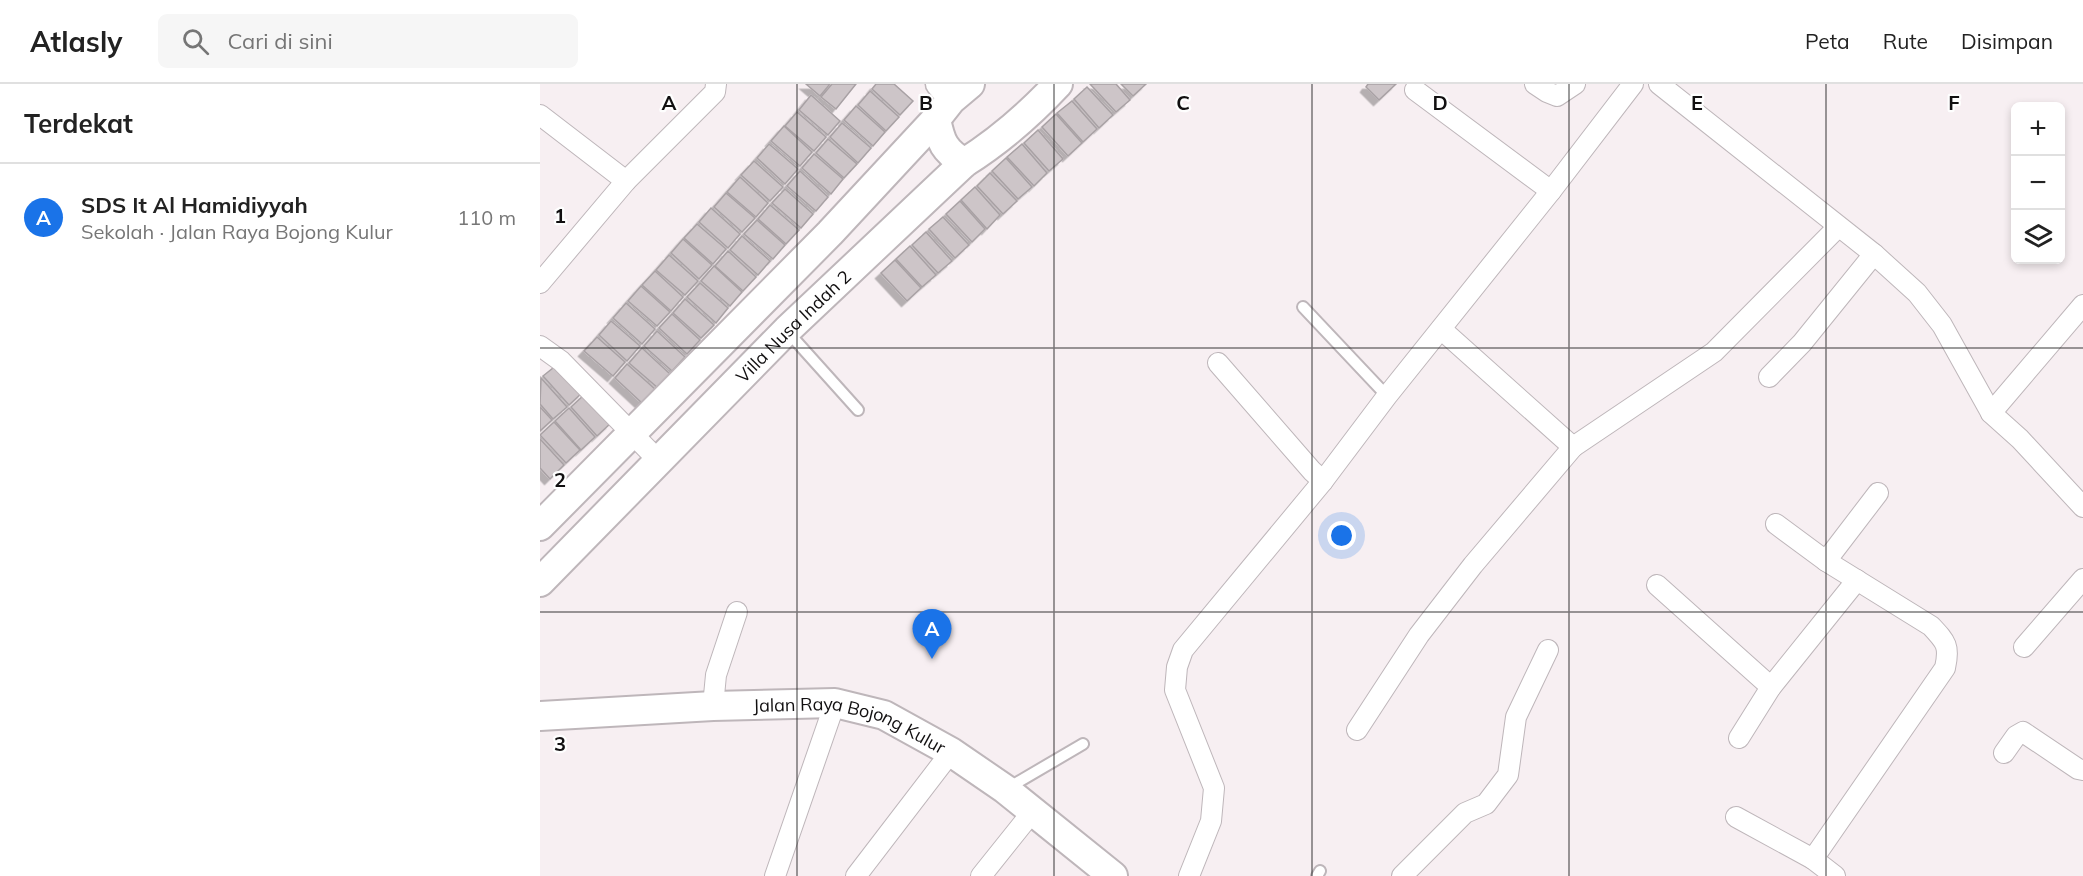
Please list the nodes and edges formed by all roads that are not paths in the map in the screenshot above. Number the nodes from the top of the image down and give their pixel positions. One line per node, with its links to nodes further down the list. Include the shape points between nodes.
1 (716, 84): 11 (street, via 715,92)
2 (1058, 84): 10 (main road, Villa Nusa Indah 2, via 1016,126)
3 (1535, 84): 4 (street, via 1557,96)
4 (1575, 84)
5 (1633, 84): 12 (street)
6 (1659, 84): 13 (street)
7 (1415, 90): 12 (street)
8 (949, 97): 10 (main road, via 942,143); 26 (main road, Villa Nusa Indah 2, via 830,233)
9 (540, 115): 11 (street)
10 (964, 163): 19 (main road, Villa Nusa Indah 2)
11 (627, 181): 15 (street)
12 (1551, 191): 18 (street)
13 (1838, 227): 14 (street); 27 (street, via 1714,352)
14 (1874, 255): 22 (street); 25 (street, via 1917,293 1942,325)
15 (540, 282)
16 (2083, 305): 25 (street)
17 (1303, 307): 23 (lane)
18 (1441, 329): 23 (street); 27 (street)
19 (787, 330): 24 (lane); 28 (main road, Villa Nusa Indah 2)
20 (540, 346): 26 (street, via 561,361)
21 (1218, 363): 30 (street)
22 (1769, 377)
23 (1387, 396): 30 (street)
24 (858, 410)
25 (1991, 413): 33 (street)
26 (632, 435): 28 (street); 29 (main road, Villa Nusa Indah 2)
27 (1573, 447): 48 (street, via 1419,635)
28 (658, 460): 32 (main road, Villa Nusa Indah 2)
29 (589, 477): 32 (main road); 35 (main road, Villa Nusa Indah 2)
30 (1323, 481): 62 (street, via 1183,650 1177,667 1175,690 1214,788 1211,821)
31 (1878, 493): 36 (street)
32 (615, 505): 39 (main road, Villa Nusa Indah 2)
33 (2083, 507)
34 (1776, 524): 36 (street)
35 (540, 526)
36 (1826, 561): 38 (street)
37 (2083, 579): 42 (street)
38 (1857, 580): 44 (street); 57 (street, via 1931,627 1945,640 1949,652 1945,668)
39 (540, 582)
40 (1657, 585): 44 (street)
41 (737, 612): 46 (street, via 716,675)
42 (2025, 647)
43 (1548, 650): 63 (street, via 1516,717 1508,775 1486,804 1465,813)
44 (1771, 687): 49 (street)
45 (835, 703): 46 (main road, Jalan Raya Bojong Kulur); 51 (main road, Jalan Raya Bojong Kulur, via 884,715); 58 (street)
46 (713, 706): 47 (main road, Jalan Raya Bojong Kulur)
47 (540, 716)
48 (1357, 730)
49 (1739, 738)
50 (1083, 744): 54 (lane)
51 (951, 752): 54 (main road, Jalan Raya Bojong Kulur); 59 (street)
52 (2004, 753): 53 (street, via 2023,732)
53 (2083, 770)
54 (1005, 789): 55 (main road, Jalan Raya Bojong Kulur)
55 (1033, 811): 60 (street); 61 (main road, Jalan Raya Bojong Kulur)
56 (1736, 817): 57 (street)
57 (1813, 859): 64 (street)
58 (775, 876)
59 (856, 876)
60 (981, 876)
61 (1113, 876)
62 (1189, 876)
63 (1402, 876)
64 (1835, 876)

